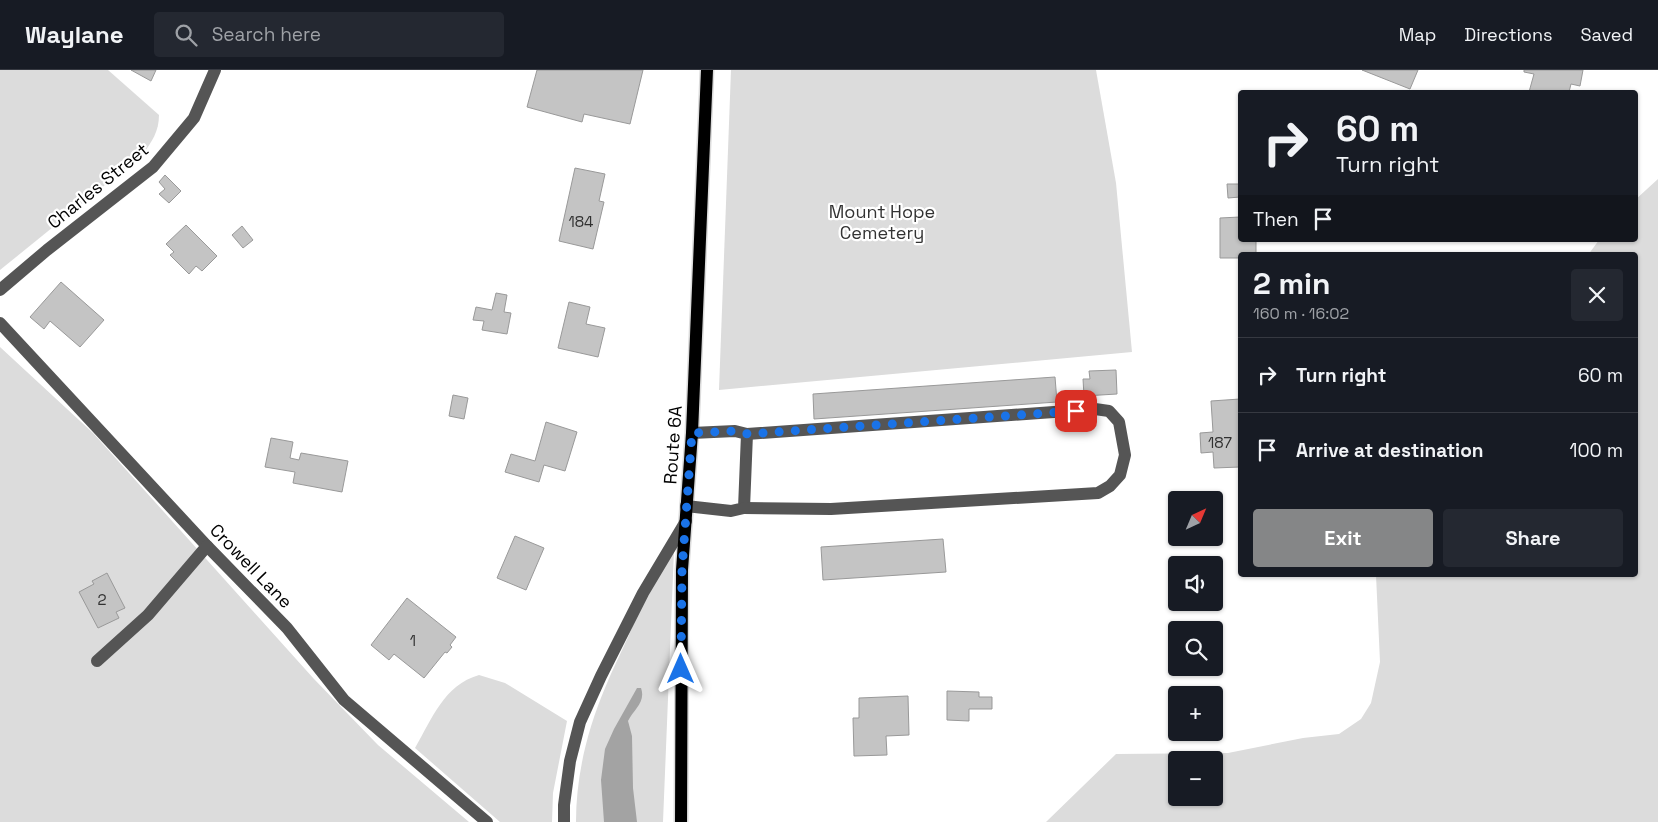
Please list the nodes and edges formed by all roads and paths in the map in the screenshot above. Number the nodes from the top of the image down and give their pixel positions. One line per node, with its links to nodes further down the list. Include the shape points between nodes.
1 (215, 70): 3 (street, Charles Street, via 194,118 153,167)
2 (707, 70): 5 (main road, Route 6A)
3 (0, 290)
4 (0, 323): 10 (street, Crowell Lane)
5 (692, 433): 6 (street, via 735,431); 7 (main road, Route 6A)
6 (748, 434): 8 (street); 8 (street, via 1096,409 1109,411 1119,422 1125,455 1120,475 1098,493 831,509)
7 (686, 506): 8 (street, via 731,511); 9 (main road, Route 6A)
8 (744, 508)
9 (686, 520): 13 (street, via 643,592 580,722 570,761); 14 (main road, Route 6A, via 682,570)
10 (207, 546): 11 (street, via 148,615); 12 (street, Crowell Lane, via 287,628 344,700)
11 (97, 661)
12 (487, 822)
13 (564, 822)
14 (681, 822)

